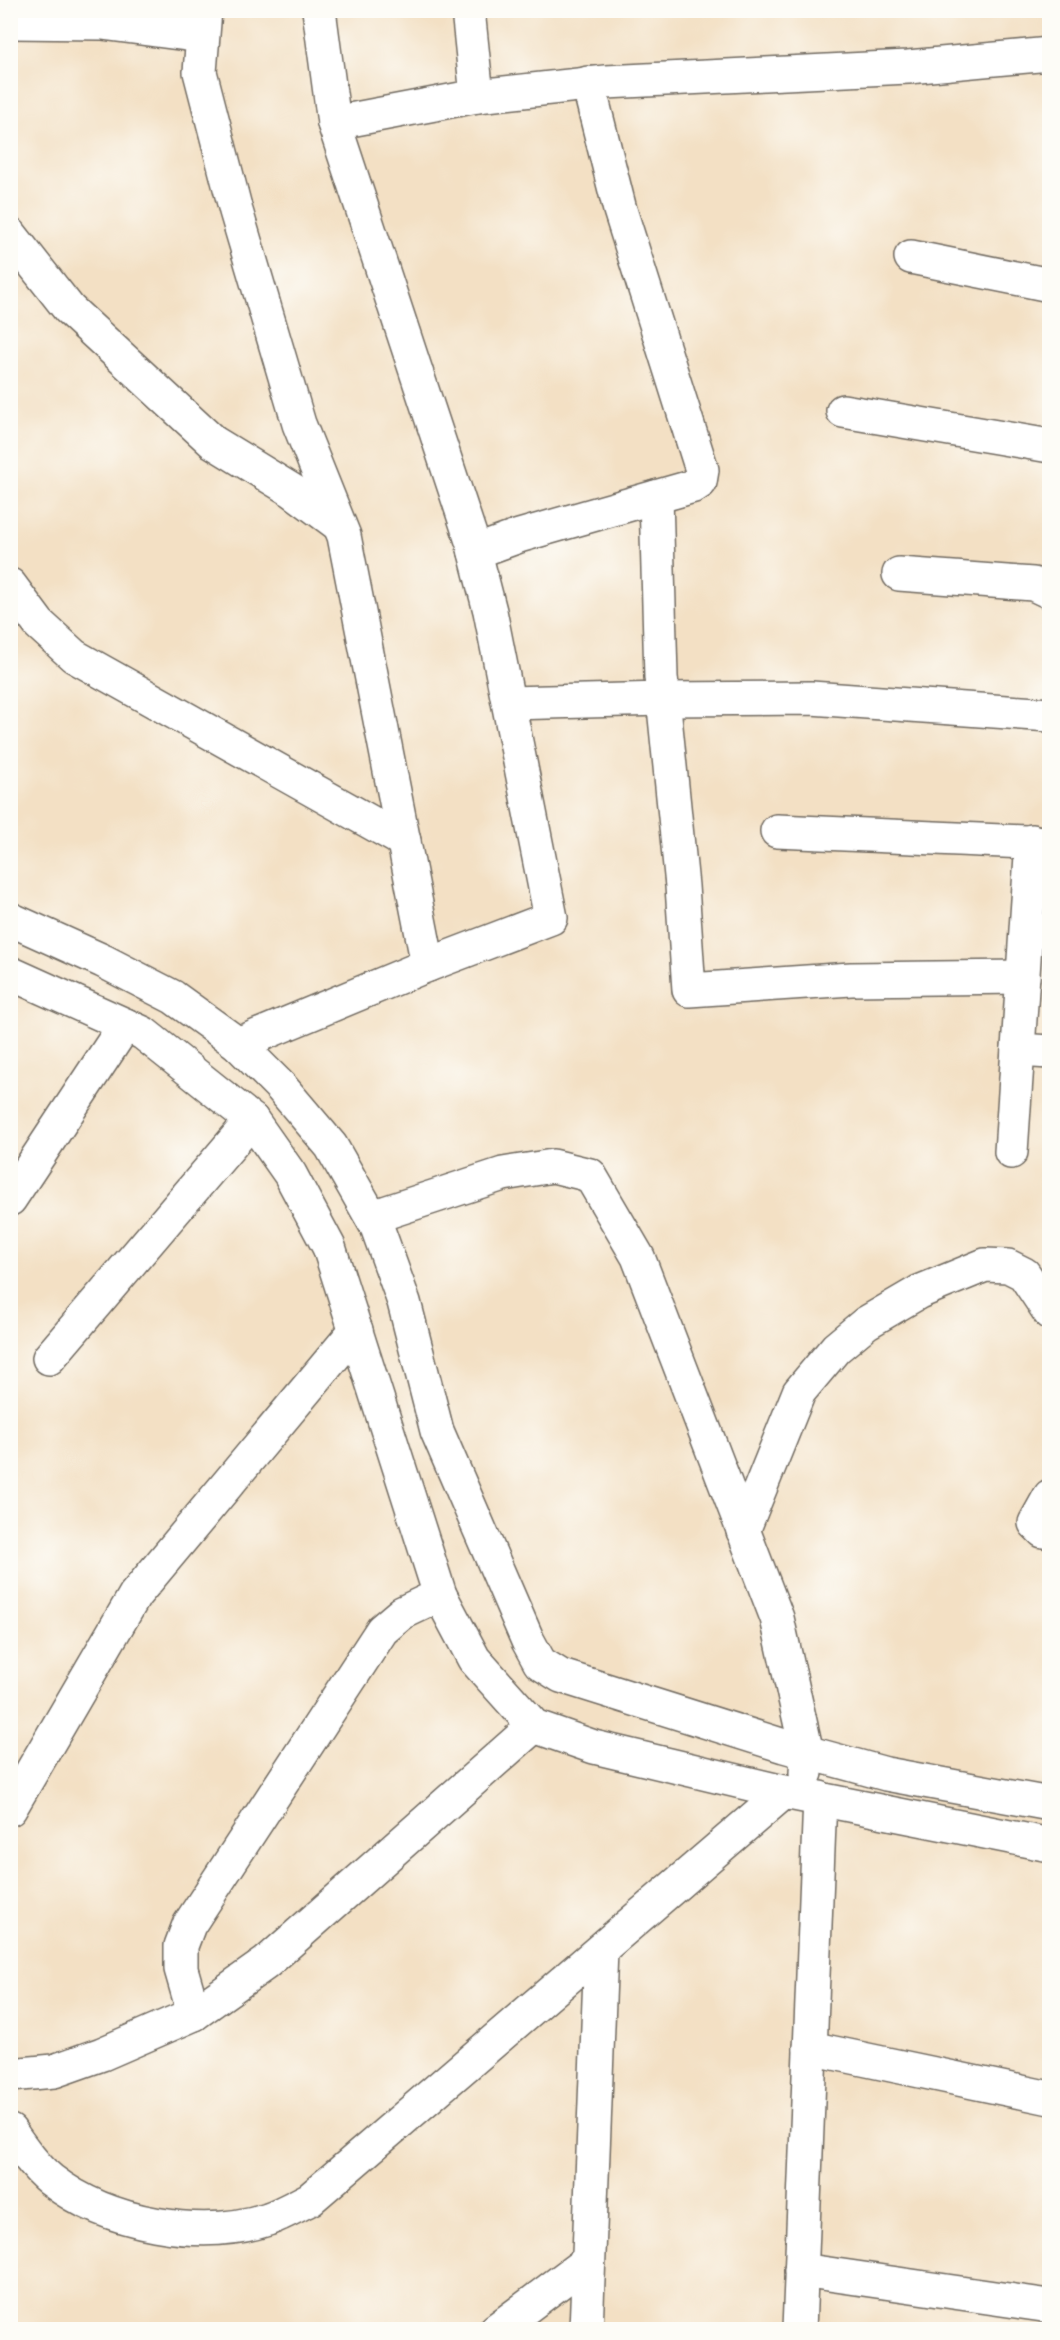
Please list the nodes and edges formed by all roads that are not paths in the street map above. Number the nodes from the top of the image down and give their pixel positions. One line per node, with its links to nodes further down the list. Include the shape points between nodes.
1 (319, 10): 8 (street)
2 (468, 10): 7 (street)
3 (10, 22): 4 (street)
4 (204, 23): 15 (street, via 200,72 236,211 299,424)
5 (1050, 54): 6 (street, via 908,68)
6 (588, 83): 7 (street); 14 (street, via 620,210 702,470 700,482 694,486)
7 (477, 96): 8 (street)
8 (334, 123): 16 (street)
9 (10, 234): 15 (street, via 69,309 213,442 293,491)
10 (911, 257): 11 (street)
11 (1050, 285)
12 (843, 411): 13 (street)
13 (1050, 446)
14 (656, 497): 16 (street); 20 (street)
15 (339, 525): 24 (street)
16 (475, 552): 21 (street)
17 (899, 574): 19 (street, via 1033,584)
18 (10, 585): 24 (street, via 39,624 74,656)
19 (1050, 592)
20 (663, 699): 21 (street); 22 (street, via 811,698); 29 (street, via 689,990 851,980)
21 (509, 703): 27 (street, via 551,918)
22 (1050, 715)
23 (777, 831): 25 (street)
24 (404, 841): 27 (street)
25 (1041, 842): 29 (street)
26 (10, 919): 31 (street, via 173,997)
27 (428, 965): 31 (street)
28 (10, 973): 30 (street)
29 (1023, 976): 32 (street)
30 (125, 1026): 33 (street, via 143,1033); 35 (street)
31 (238, 1044): 36 (street, via 332,1146)
32 (1034, 1051): 34 (street)
33 (252, 1120): 38 (street, via 290,1174 329,1247); 39 (street)
34 (1011, 1152)
35 (10, 1199)
36 (372, 1217): 41 (street, via 503,1174 553,1167 590,1175 638,1257); 45 (street, via 404,1302 437,1431 540,1663 561,1676)
37 (1050, 1313): 41 (street, via 1024,1274 1008,1266 985,1265 919,1292 866,1323 836,1348 799,1392)
38 (356, 1330): 43 (street); 48 (street, via 135,1595)
39 (49, 1358)
40 (1050, 1496): 42 (street, via 1035,1523)
41 (743, 1531): 45 (street, via 777,1618)
42 (1050, 1532)
43 (440, 1595): 44 (street, via 474,1659); 51 (street, via 402,1613 382,1630 189,1925 181,1946 181,1969)
44 (534, 1726): 46 (street, via 594,1747); 51 (street, via 266,1964)
45 (807, 1753): 46 (street); 47 (street, via 886,1774)
46 (803, 1795): 49 (street); 50 (street); 52 (street)
47 (1050, 1804)
48 (10, 1809)
49 (1050, 1845)
50 (601, 1950): 55 (street, via 310,2199 268,2219 217,2229 171,2228 128,2217 86,2201 51,2179); 56 (street)
51 (194, 2014): 53 (street, via 54,2072)
52 (810, 2048): 54 (street); 57 (street)
53 (10, 2075)
54 (1050, 2098)
55 (10, 2131)
56 (588, 2261): 59 (street); 60 (street)
57 (801, 2270): 58 (street); 61 (street)
58 (1050, 2306)
59 (496, 2330)
60 (586, 2330)
61 (799, 2330)

